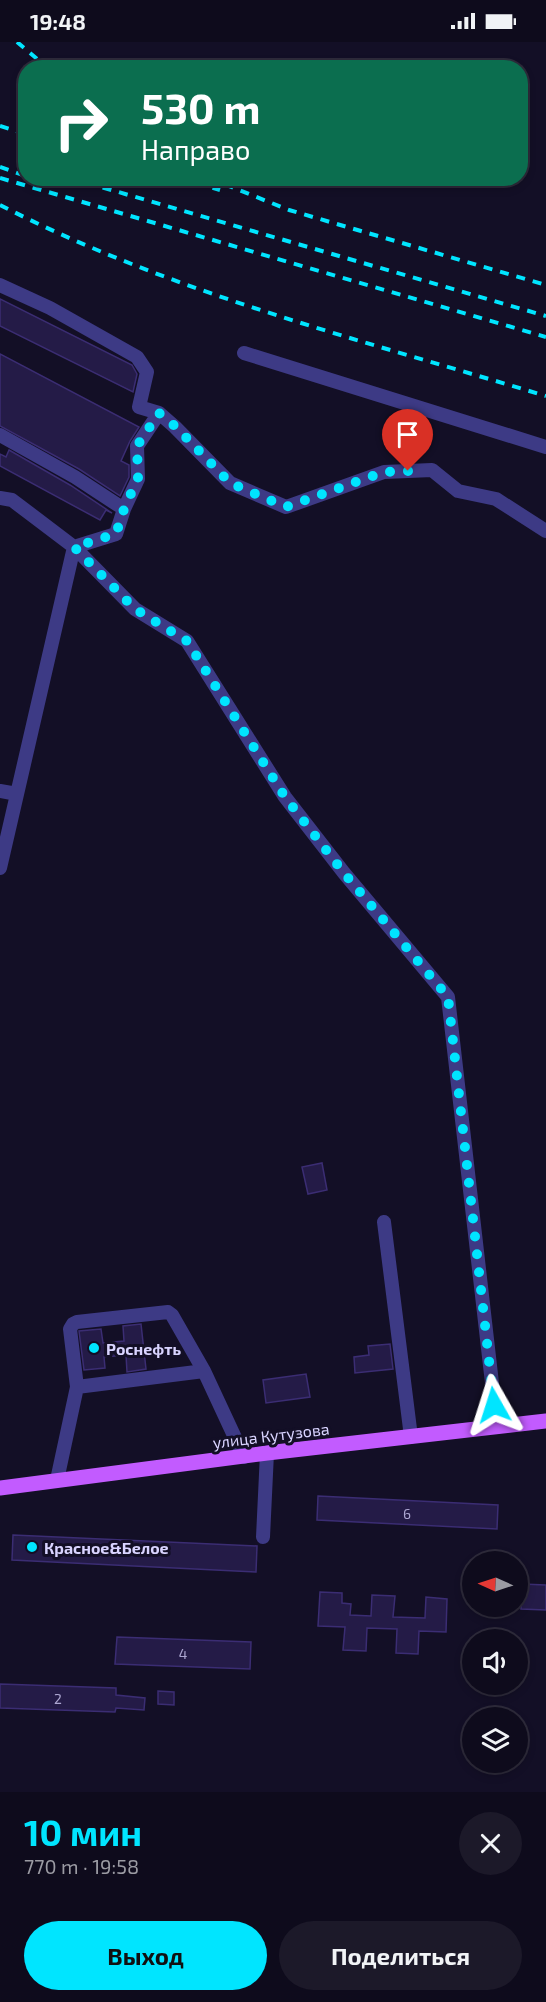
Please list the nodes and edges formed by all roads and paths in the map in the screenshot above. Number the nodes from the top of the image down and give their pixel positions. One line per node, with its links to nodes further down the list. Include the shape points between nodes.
1 (0, 285): 3 (street, via 51,308 136,357 147,372 139,407)
2 (244, 353): 5 (street)
3 (159, 413): 7 (street, via 137,446 138,478); 8 (street, via 230,483 286,507 384,472 432,470 458,491 495,499)
4 (0, 435): 7 (street)
5 (546, 447)
6 (0, 498): 9 (street, via 12,500)
7 (124, 509): 9 (street, via 116,534)
8 (546, 531)
9 (74, 547): 11 (street); 17 (street, via 135,609 187,641 285,797 448,997)
10 (0, 791): 11 (street)
11 (17, 794): 12 (street)
12 (0, 868)
13 (384, 1222): 18 (street)
14 (204, 1371): 15 (street); 15 (street, via 168,1312 77,1322 70,1329); 20 (street)
15 (77, 1388): 21 (street)
16 (546, 1421): 17 (main road, улица Кутузова)
17 (497, 1427): 18 (main road, улица Кутузова)
18 (411, 1437): 19 (main road, улица Кутузова)
19 (267, 1454): 20 (main road, улица Кутузова); 23 (street)
20 (244, 1457): 21 (main road, улица Кутузова)
21 (57, 1480): 22 (main road, улица Кутузова)
22 (0, 1488)
23 (263, 1537)

